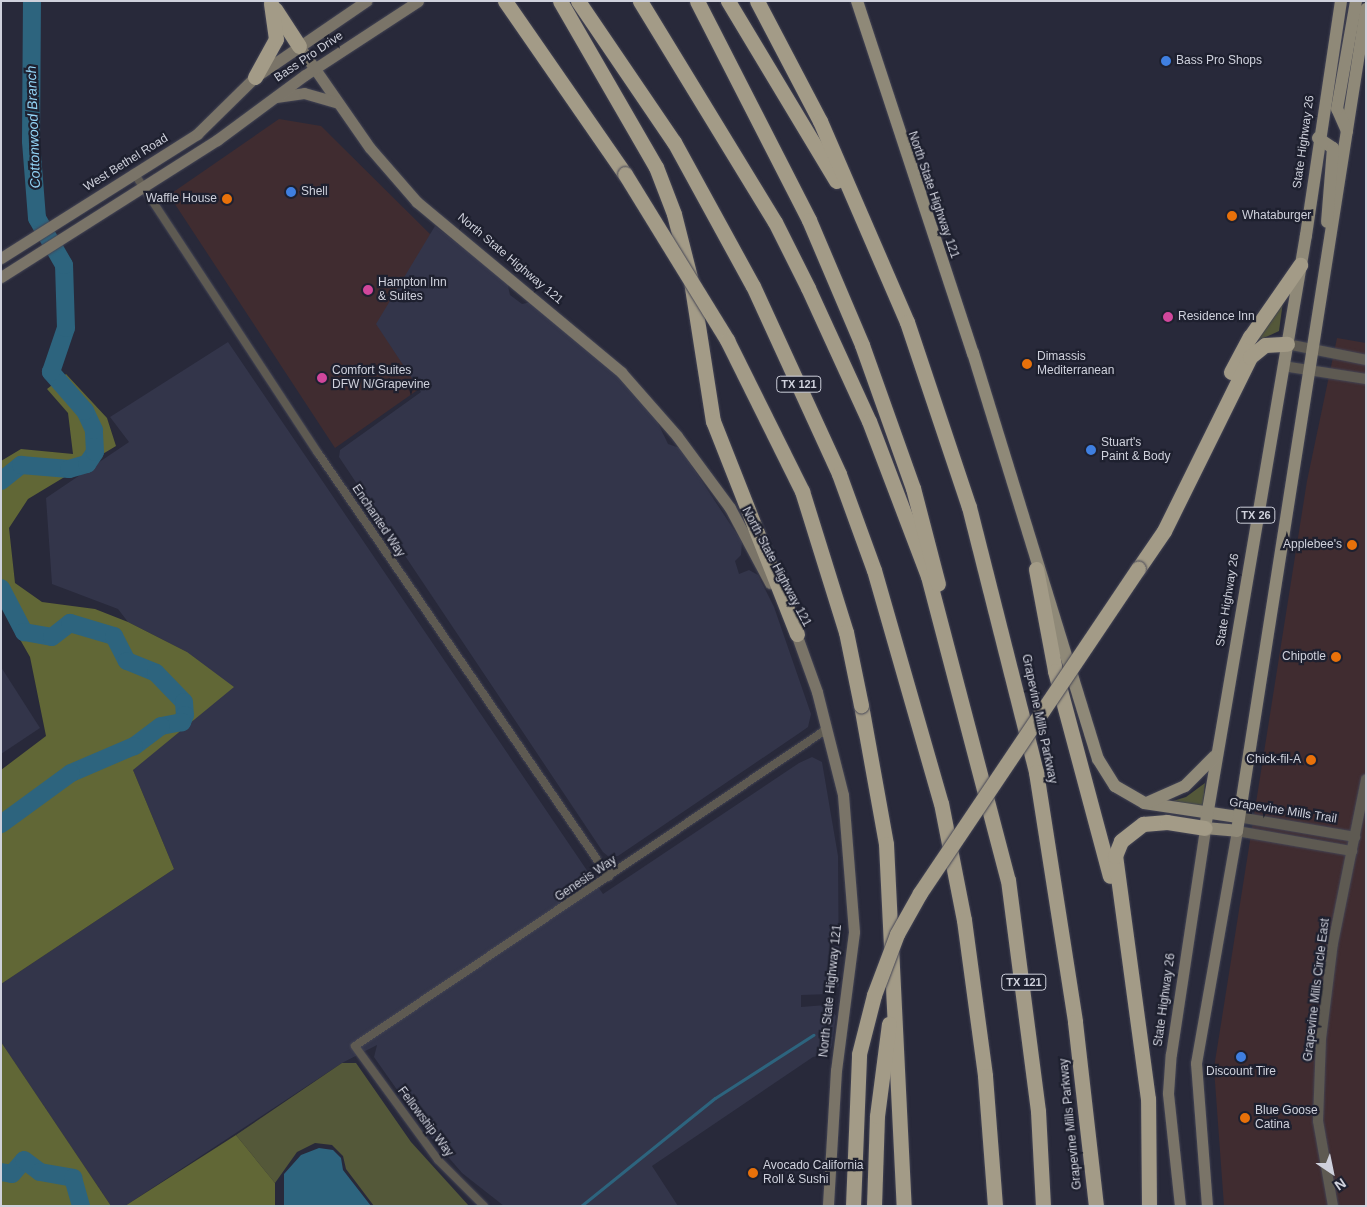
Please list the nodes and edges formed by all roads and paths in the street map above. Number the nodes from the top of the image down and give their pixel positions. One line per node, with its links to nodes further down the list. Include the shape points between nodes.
1 (366, 1): 15 (main road, Bass Pro Drive)
2 (418, 1): 16 (main road, Bass Pro Drive)
3 (505, 1): 50 (highway, bridge, via 625,174 727,340 802,491 846,632 861,705 886,844)
4 (560, 1): 38 (highway, via 656,167 671,206 691,281 713,422)
5 (578, 1): 57 (highway, TX 121, via 674,142 754,286 839,474 874,570 939,794 964,920 979,1026)
6 (640, 1): 37 (highway, TX 121, via 775,222 827,326 893,478)
7 (697, 1): 37 (highway, via 804,211 862,345 913,488 936,569)
8 (728, 1): 26 (highway, via 818,146)
9 (757, 1): 26 (highway, via 820,121)
10 (857, 1): 36 (main road, North State Highway 121, via 973,353)
11 (1340, 1): 21 (main road, State Highway 26 / TX 26)
12 (1356, 1): 20 (main road, via 1337,108)
13 (270, 2): 15 (highway); 17 (highway, via 276,39)
14 (1366, 9): 20 (main road, TX 26)
15 (299, 46): 16 (main road, North State Highway 121); 17 (main road, Bass Pro Drive)
16 (315, 68): 18 (main road, Bass Pro Drive); 19 (main road, North State Highway 121)
17 (255, 77): 22 (main road, West Bethel Road, via 197,134)
18 (274, 97): 19 (main road, via 304,92); 23 (main road, Bass Pro Drive, via 217,140)
19 (339, 103): 38 (main road, North State Highway 121, via 370,148 417,202 621,372 676,436 730,508)
20 (1347, 131): 24 (main road, TX 26)
21 (1318, 138): 24 (main road, via 1333,148 1326,200); 27 (main road, State Highway 26 / TX 26)
22 (134, 173): 23 (street, Enchanted Way); 25 (main road, West Bethel Road)
23 (144, 187): 28 (main road); 48 (street, Enchanted Way, via 318,454)
24 (1330, 236): 30 (main road, TX 26)
25 (1, 258)
26 (877, 258): 59 (highway, Grapevine Mills Parkway, via 907,322 969,507 1017,682 1055,890)
27 (1300, 265): 29 (main road, State Highway 26 / TX 26); 35 (highway, via 1241,350)
28 (1, 277)
29 (1286, 344): 30 (street); 32 (main road, State Highway 26 / TX 26); 35 (highway, via 1265,345 1250,357)
30 (1312, 349): 31 (street); 33 (main road, TX 26)
31 (1366, 360)
32 (1283, 366): 33 (street); 40 (main road, State Highway 26 / TX 26)
33 (1309, 371): 34 (street); 43 (main road, TX 26)
34 (1366, 379)
35 (1208, 438): 54 (highway, bridge, via 1164,531 920,893 897,934 874,995 859,1054)
36 (1036, 569): 42 (main road, North State Highway 121, via 1098,759 1115,786); 49 (highway, via 1055,672)
37 (943, 623): 58 (highway, TX 121, via 1008,880 1038,1111)
38 (797, 634): 39 (main road, North State Highway 121)
39 (827, 729): 48 (street, Genesis Way); 53 (main road, North State Highway 121, via 843,794 854,932 836,1070)
40 (1218, 752): 42 (main road, via 1205,770 1185,786); 44 (main road, State Highway 26 / TX 26)
41 (1366, 779): 46 (street, Grapevine Mills Circle East)
42 (1144, 803): 44 (main road)
43 (1238, 817): 44 (main road, Grapevine Mills Trail); 45 (main road, TX 26); 46 (street, Grapevine Mills Trail)
44 (1206, 821): 45 (main road); 49 (highway, via 1159,822 1135,828 1122,841 1115,856); 61 (main road, State Highway 26 / TX 26, via 1168,1093)
45 (1237, 831): 47 (street); 62 (main road, TX 26, via 1196,1063)
46 (1355, 836): 47 (street, Grapevine Mills Circle East)
47 (1352, 851): 63 (street, Grapevine Mills Circle East, via 1333,943 1318,1081 1321,1151)
48 (609, 877): 51 (street, Genesis Way)
49 (1116, 891): 60 (highway, via 1139,1013 1148,1100)
50 (894, 983): 55 (highway, via 877,1116); 56 (highway)
51 (355, 1046): 52 (street, Fellowship Way, via 438,1160)
52 (484, 1206)
53 (828, 1206)
54 (853, 1206)
55 (874, 1206)
56 (904, 1206)
57 (995, 1206)
58 (1043, 1206)
59 (1096, 1206)
60 (1150, 1206)
61 (1180, 1206)
62 (1207, 1206)
63 (1332, 1206)

